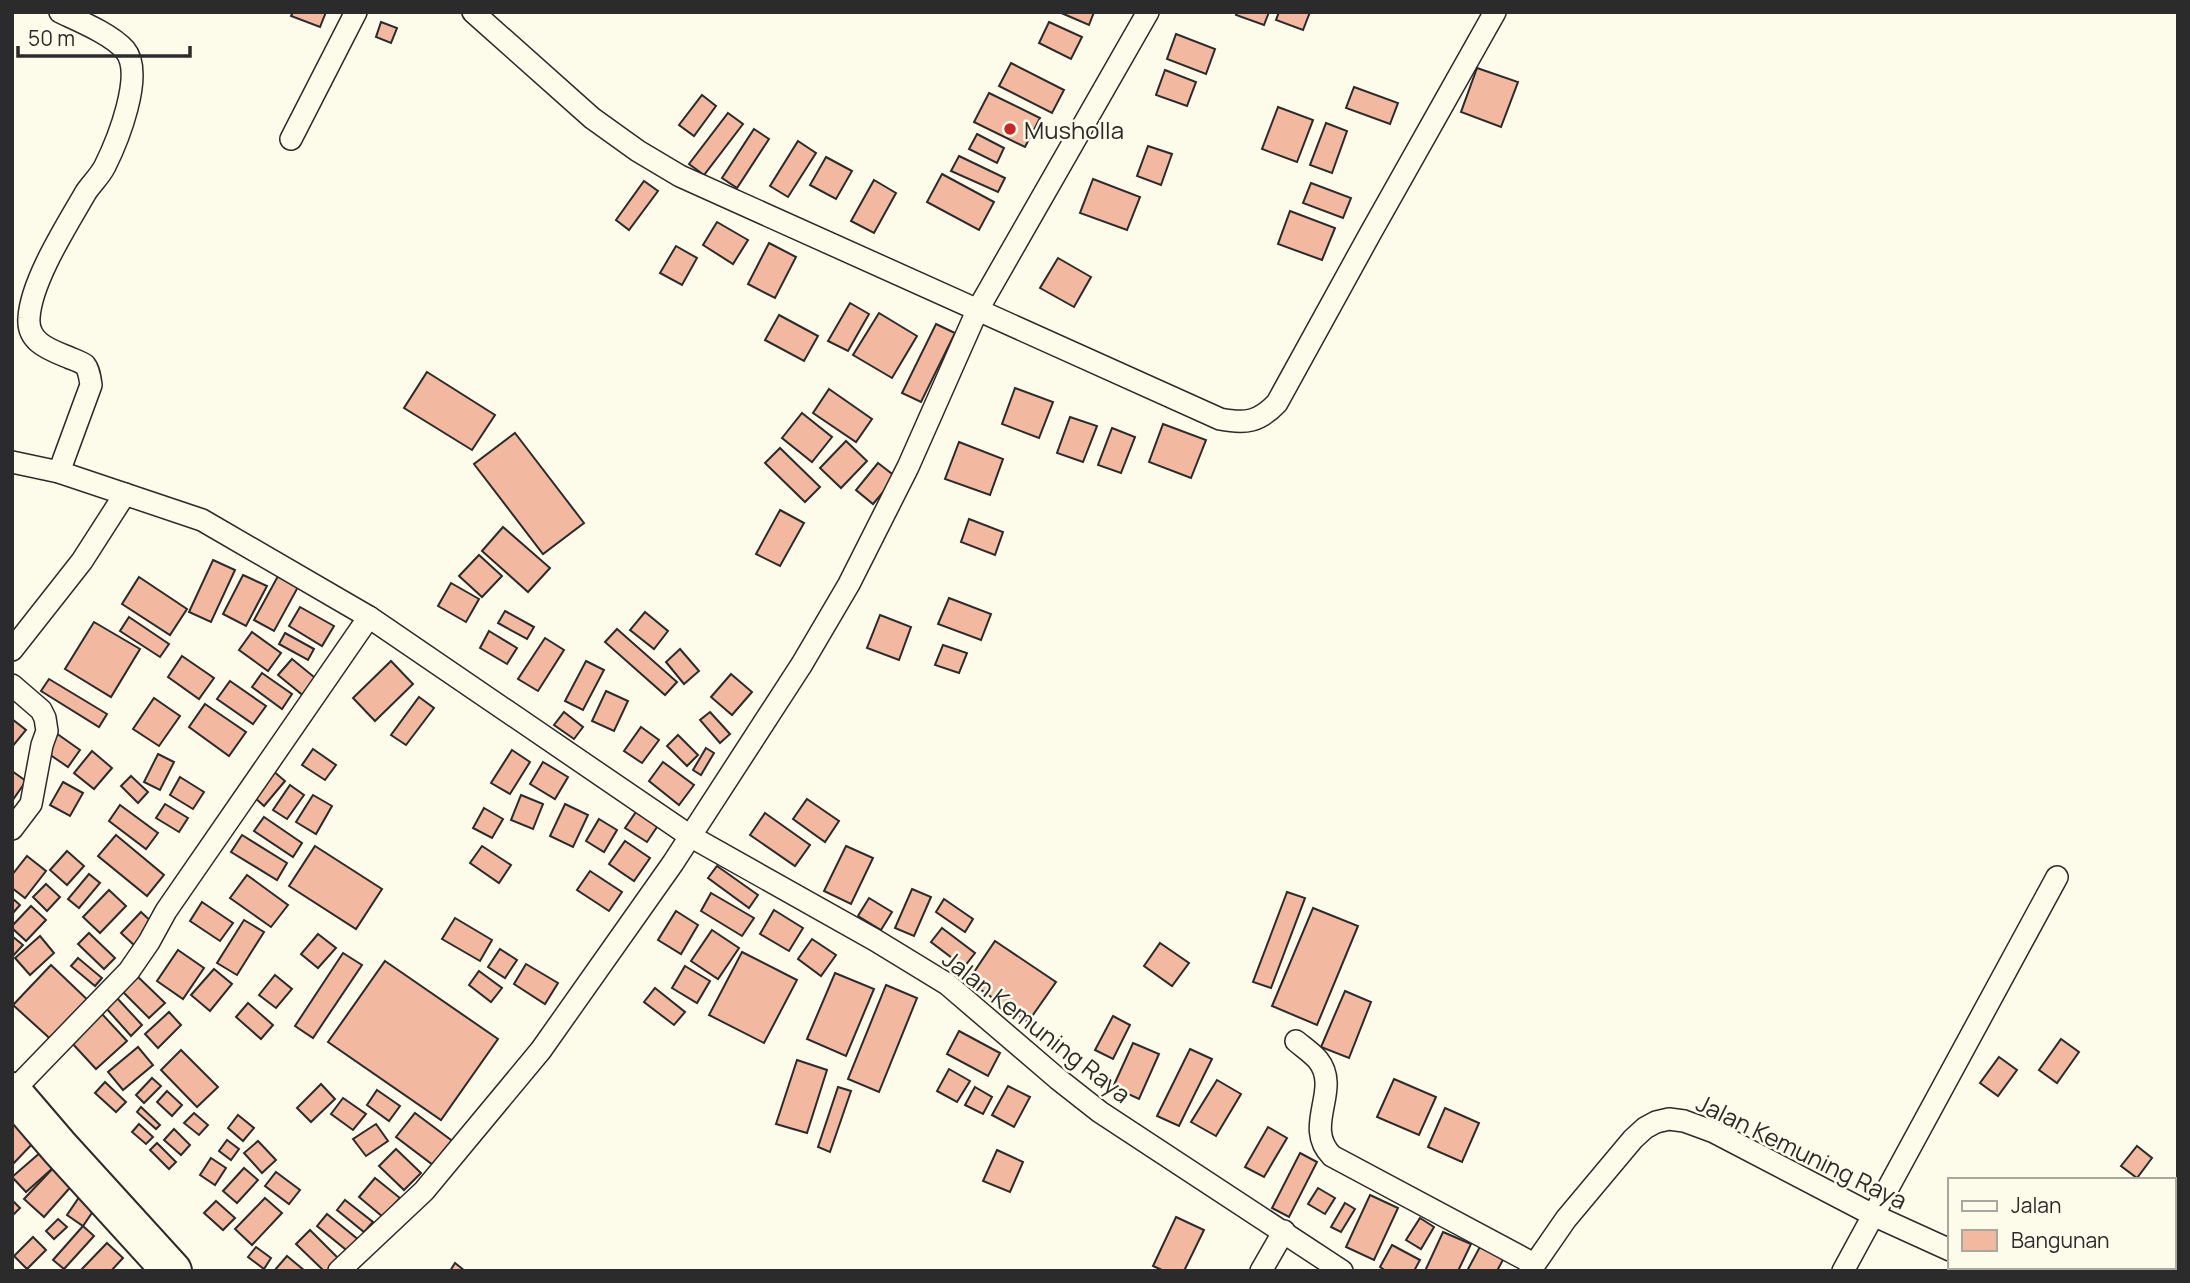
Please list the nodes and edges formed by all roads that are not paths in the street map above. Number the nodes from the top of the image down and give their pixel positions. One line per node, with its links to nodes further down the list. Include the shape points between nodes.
1 (60, 12): 9 (street, via 125,50 131,81 126,113 104,167 52,253 30,307 29,330 34,340 84,364 92,385)
2 (356, 12): 6 (street)
3 (473, 12): 7 (street, via 592,118 638,152 680,176)
4 (1147, 12): 7 (street)
5 (1495, 12): 7 (street, via 1267,414 1236,422 1220,419)
6 (291, 139)
7 (977, 311): 15 (street, via 908,467 849,584)
8 (12, 462): 9 (street, Jalan Kemuning Raya)
9 (59, 472): 10 (street, Jalan Kemuning Raya)
10 (125, 494): 11 (street, Jalan Kemuning Raya, via 202,520); 12 (street, via 82,561)
11 (369, 617): 15 (street, Jalan Kemuning Raya); 18 (street, via 129,971)
12 (12, 650)
13 (12, 685): 14 (street, via 41,710 47,731 31,804)
14 (12, 829)
15 (690, 836): 20 (street, Jalan Kemuning Raya, via 947,984 1100,1112); 24 (street, via 541,1050 424,1191)
16 (2056, 877): 19 (street)
17 (1296, 1041): 22 (street, via 1318,1061 1324,1074 1320,1138 1332,1156)
18 (12, 1092): 23 (highway)
19 (1873, 1215): 21 (street, Jalan Kemuning Raya); 22 (street, Jalan Kemuning Raya, via 1714,1132 1669,1119 1645,1128 1633,1139); 27 (street)
20 (1284, 1231): 25 (street); 26 (street, Jalan Kemuning Raya)
21 (1948, 1249)
22 (1532, 1268)
23 (172, 1271)
24 (339, 1271)
25 (1261, 1271)
26 (1342, 1271)
27 (1843, 1271)

